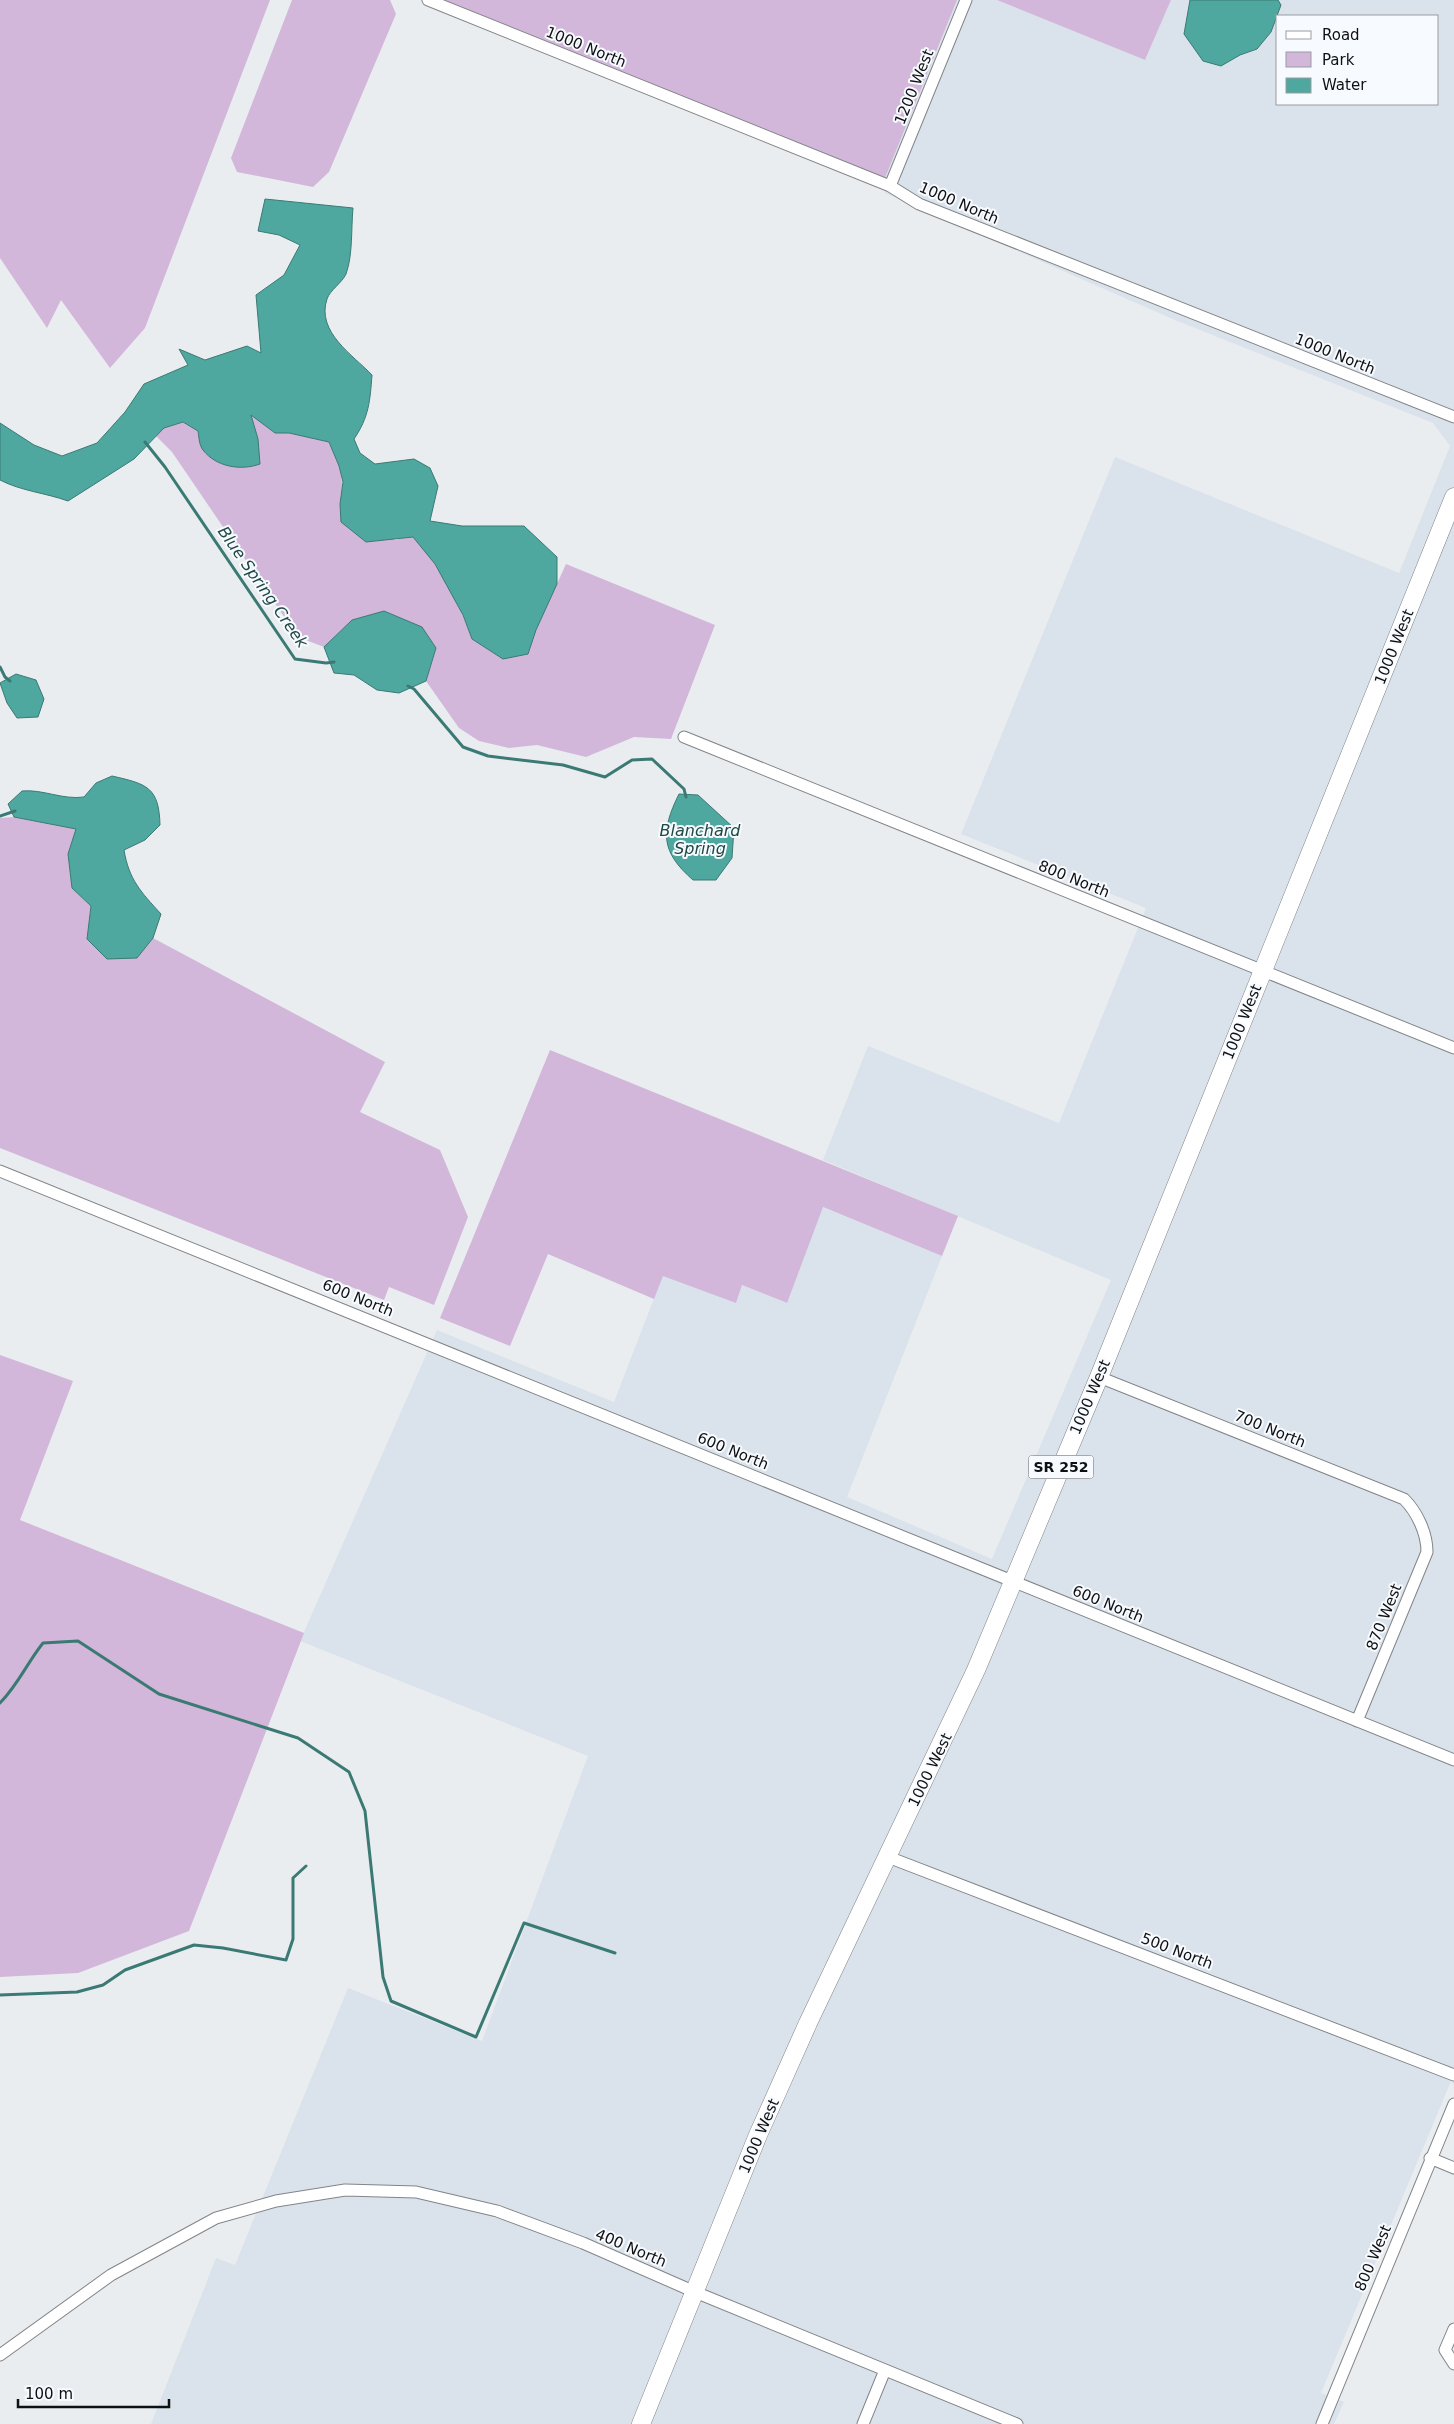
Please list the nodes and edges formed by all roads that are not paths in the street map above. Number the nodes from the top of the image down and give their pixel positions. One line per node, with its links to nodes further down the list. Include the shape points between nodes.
1 (428, 0): 3 (street, 1000 North)
2 (966, 0): 3 (street, 1200 West)
3 (890, 186): 4 (street, 1000 North, via 919,204)
4 (1454, 417)
5 (1454, 497): 7 (main road, 1000 West / SR 252)
6 (684, 737): 7 (street, 800 North)
7 (1263, 971): 8 (street, 800 North); 10 (main road, 1000 West / SR 252)
8 (1454, 1048)
9 (0, 1171): 12 (street, 600 North)
10 (1099, 1377): 11 (street, 700 North, via 1404,1499); 12 (main road, 1000 West / SR 252)
11 (1420, 1523): 13 (street, 870 West, via 1427,1552)
12 (1012, 1582): 13 (street, 600 North); 15 (main road, 1000 West / SR 252, via 953,1722)
13 (1357, 1721): 14 (street, 600 North)
14 (1454, 1760)
15 (888, 1857): 16 (street, 500 North); 20 (main road, 1000 West / SR 252, via 762,2126)
16 (1454, 2075)
17 (1454, 2104): 18 (street, 800 West)
18 (1430, 2158): 19 (street); 28 (street, 800 West)
19 (1454, 2168)
20 (695, 2292): 22 (street, 400 North, via 583,2243 497,2211 416,2192 346,2190 276,2201 216,2218 110,2275); 24 (street, 400 North); 25 (main road, 1000 West / SR 252)
21 (1454, 2329): 23 (street, via 1445,2350)
22 (0, 2355)
23 (1454, 2364)
24 (885, 2370): 26 (street); 27 (street, 400 North)
25 (641, 2424)
26 (863, 2424)
27 (1017, 2424)
28 (1322, 2424)

